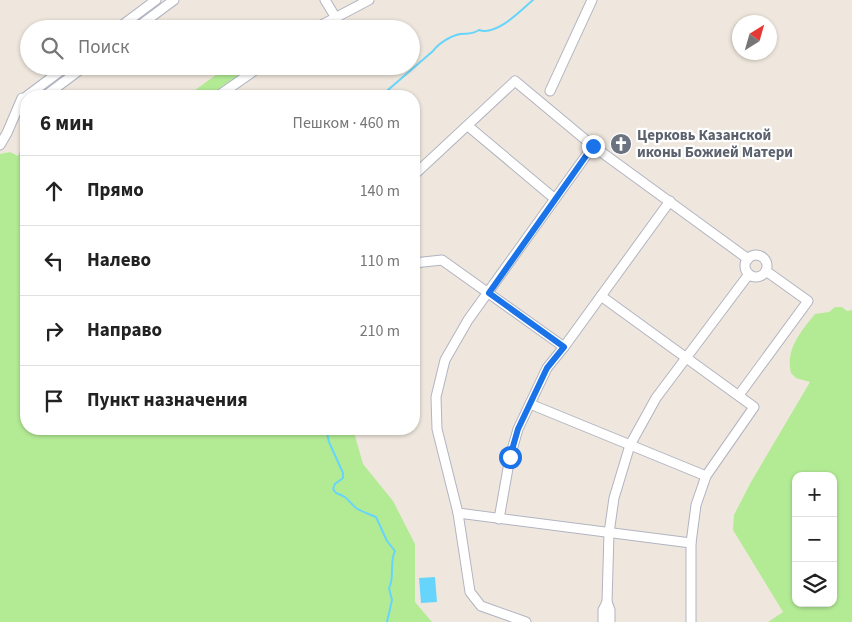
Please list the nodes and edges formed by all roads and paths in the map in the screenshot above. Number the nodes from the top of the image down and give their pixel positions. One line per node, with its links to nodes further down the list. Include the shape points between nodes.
1 (156, 0): 7 (street)
2 (174, 0): 8 (street)
3 (325, 0): 6 (street)
4 (369, 0): 6 (street)
5 (592, 0): 16 (street)
6 (336, 18): 9 (street)
7 (129, 20)
8 (147, 20)
9 (331, 20)
10 (55, 75): 13 (street)
11 (73, 75): 14 (street)
12 (248, 75): 15 (street)
13 (34, 90)
14 (54, 90)
15 (227, 90)
16 (550, 91)
17 (20, 100): 20 (street, via 12,106)
18 (20, 107): 21 (street)
19 (468, 126): 22 (street, via 515,81); 23 (street); 24 (street)
20 (0, 136)
21 (0, 145)
22 (593, 146): 24 (street); 25 (street)
23 (420, 170)
24 (555, 199): 30 (street)
25 (670, 202): 26 (street); 31 (street)
26 (748, 258): 28 (street, via 753,255 765,259); 29 (street, via 745,264)
27 (420, 262): 30 (street, via 442,260)
28 (766, 271): 29 (street, via 761,276); 34 (street, via 808,301)
29 (749, 274): 33 (street)
30 (489, 293): 32 (street); 38 (street, via 468,320 445,360 436,397 437,429)
31 (601, 296): 32 (street); 33 (street)
32 (564, 347): 35 (street, via 547,368)
33 (687, 358): 34 (street); 36 (street, via 656,398)
34 (739, 395): 37 (street, via 754,407)
35 (530, 404): 36 (street); 39 (street, via 510,457)
36 (630, 445): 37 (street); 40 (street, via 614,498)
37 (706, 476): 41 (street, via 696,505)
38 (458, 514): 39 (street); 43 (street, via 470,592 481,606)
39 (499, 519): 40 (street)
40 (609, 533): 41 (street); 42 (street)
41 (691, 543): 46 (street)
42 (607, 602): 44 (street); 45 (street)
43 (526, 622)
44 (603, 622)
45 (610, 622)
46 (691, 622)

